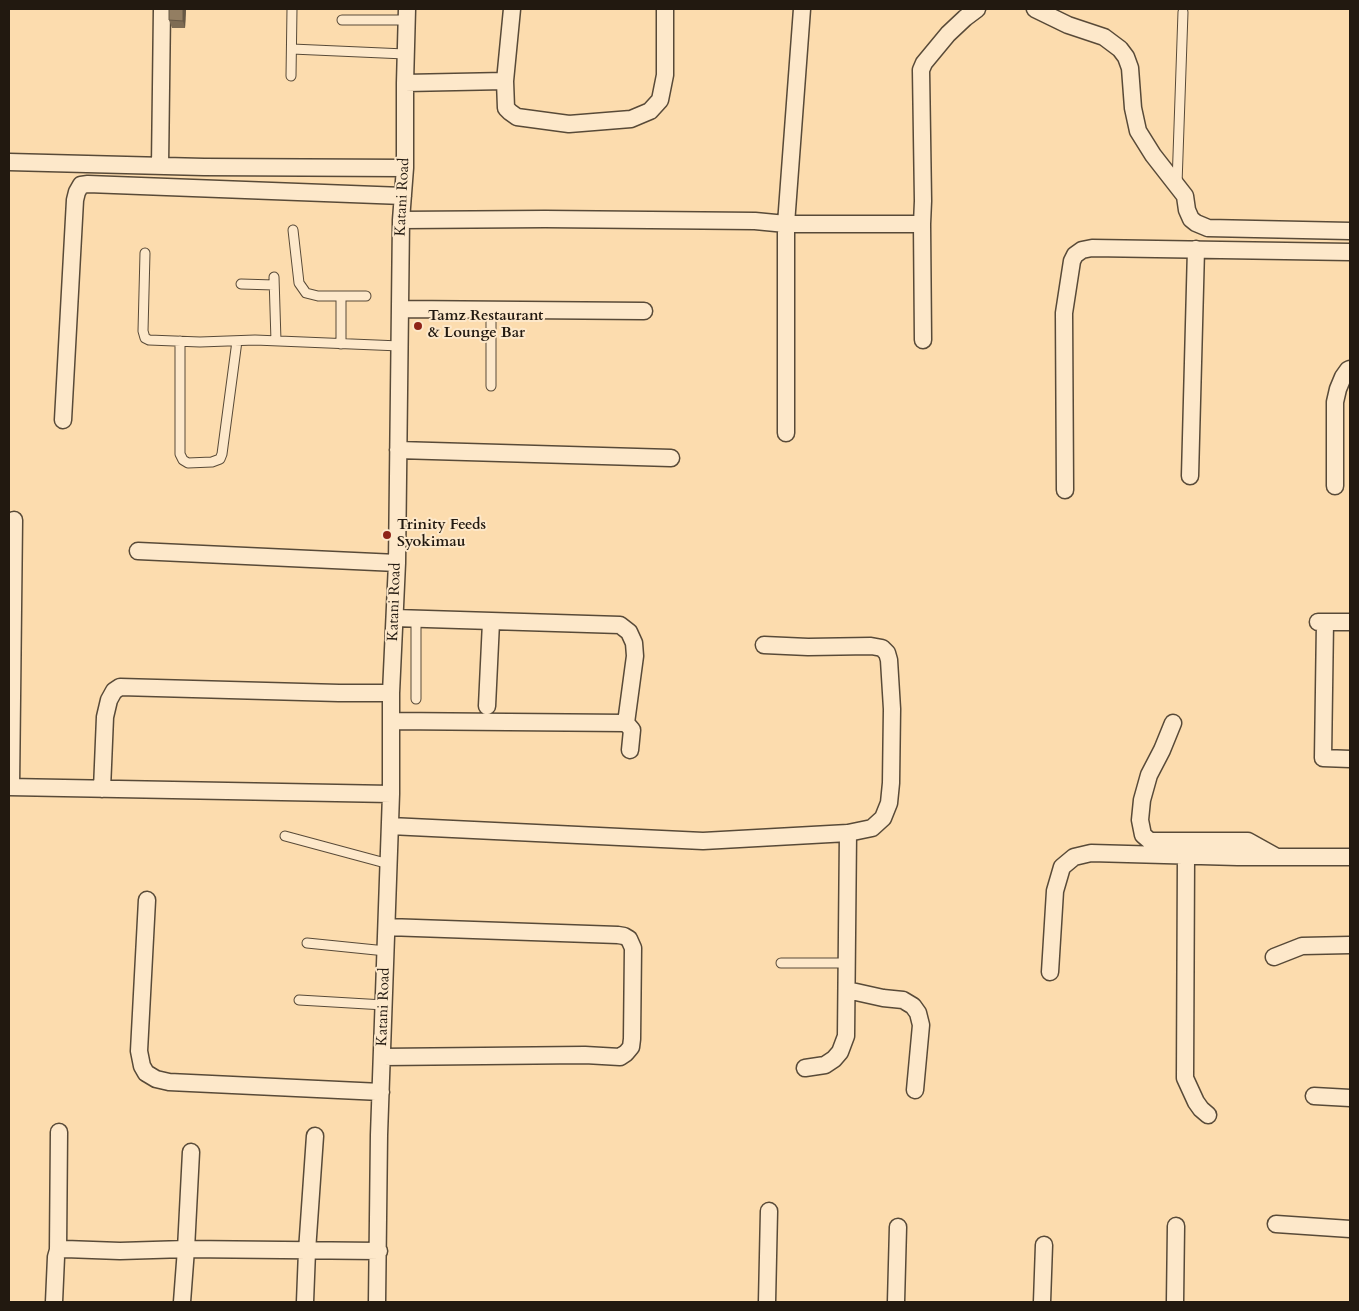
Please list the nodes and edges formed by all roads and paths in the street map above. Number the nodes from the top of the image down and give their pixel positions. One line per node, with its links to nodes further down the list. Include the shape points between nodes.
1 (162, 9): 17 (street)
2 (292, 9): 11 (lane)
3 (512, 9): 14 (street)
4 (665, 9): 14 (street, via 665,75 660,100 650,112 631,119 569,124 517,117 506,108)
5 (802, 9): 22 (street)
6 (977, 9): 23 (street, via 948,34 921,70)
7 (1035, 9): 19 (street, via 1104,37 1120,49 1130,68 1138,131)
8 (1183, 12): 19 (lane)
9 (406, 14): 10 (lane); 12 (street, Katani Road)
10 (342, 20)
11 (292, 49): 12 (lane); 13 (lane)
12 (405, 54): 15 (street, Katani Road)
13 (291, 76)
14 (505, 81): 15 (street)
15 (405, 83): 18 (street, Katani Road)
16 (9, 162): 17 (street)
17 (160, 166): 18 (street)
18 (405, 168): 20 (street, Katani Road)
19 (1177, 184): 25 (street, via 1185,196 1191,219 1208,228)
20 (403, 196): 21 (street, Katani Road); 43 (street, via 81,185 75,200)
21 (401, 220): 22 (street, via 755,221); 32 (street, Katani Road)
22 (786, 224): 23 (street); 44 (street)
23 (922, 224): 35 (street)
24 (293, 230): 30 (lane, via 299,283 306,293)
25 (1350, 232)
26 (1196, 249): 27 (street); 47 (street); 49 (street, via 1092,248 1075,255 1064,313)
27 (1350, 252)
28 (145, 253): 36 (lane, via 145,338)
29 (241, 284): 38 (lane, via 274,281)
30 (340, 296): 31 (lane); 39 (lane)
31 (366, 296)
32 (401, 309): 33 (street); 40 (street, Katani Road)
33 (490, 310): 34 (street); 42 (lane)
34 (644, 312)
35 (923, 340)
36 (180, 341): 37 (lane); 37 (lane, via 180,454 188,463 220,459)
37 (237, 341): 38 (lane)
38 (276, 341): 39 (lane)
39 (341, 344): 40 (lane)
40 (400, 346): 45 (street, Katani Road)
41 (1350, 369): 48 (street, via 1343,377 1335,402)
42 (491, 386)
43 (63, 420)
44 (786, 433)
45 (398, 450): 46 (street); 52 (street, Katani Road)
46 (671, 458)
47 (1190, 476)
48 (1335, 486)
49 (1065, 490)
50 (14, 520): 66 (street)
51 (138, 550): 52 (street)
52 (397, 563): 53 (street, Katani Road)
53 (395, 618): 54 (street); 58 (street, Katani Road)
54 (416, 619): 55 (street); 59 (lane)
55 (491, 622): 60 (street); 63 (street, via 620,625 629,632 635,656)
56 (1350, 622): 65 (street, via 1321,622 1323,758)
57 (764, 645): 70 (street, via 871,646 887,652 892,709 889,803 883,818 872,828)
58 (392, 693): 61 (street, Katani Road); 67 (street, via 120,687 109,700 105,717)
59 (416, 700)
60 (487, 706)
61 (391, 721): 63 (street); 68 (street, Katani Road)
62 (1172, 722): 73 (street, via 1142,800 1140,820 1143,835 1150,841 1248,841)
63 (626, 723): 64 (street, via 632,730)
64 (630, 750)
65 (1350, 758)
66 (10, 787): 67 (street)
67 (102, 789): 68 (street)
68 (391, 794): 69 (street, Katani Road)
69 (390, 826): 70 (street, via 704,841); 75 (street, Katani Road)
70 (848, 833): 83 (street)
71 (284, 836): 75 (lane)
72 (1186, 856): 73 (street); 84 (street, via 1091,853 1074,857 1062,867 1055,891); 94 (street, via 1185,1078 1196,1102)
73 (1277, 857): 74 (street)
74 (1350, 857)
75 (388, 864): 77 (street, Katani Road)
76 (147, 900): 91 (street, via 139,1051 146,1073 168,1082)
77 (386, 927): 80 (street, Katani Road); 88 (street, via 624,936 633,948 632,1039 631,1047 620,1057)
78 (307, 943): 80 (lane)
79 (1350, 945): 81 (street, via 1302,946)
80 (386, 951): 87 (street, Katani Road)
81 (1274, 957)
82 (781, 963): 83 (lane)
83 (848, 963): 85 (street)
84 (1050, 972)
85 (847, 990): 89 (street, via 846,1036 840,1052 825,1065); 90 (street, via 903,1000 918,1013 921,1025)
86 (299, 1000): 87 (lane)
87 (384, 1005): 88 (street, Katani Road)
88 (382, 1057): 91 (street, Katani Road)
89 (805, 1068)
90 (915, 1090)
91 (381, 1092): 107 (street, Katani Road)
92 (1314, 1096): 93 (street)
93 (1350, 1098)
94 (1208, 1115)
95 (59, 1132): 105 (street)
96 (315, 1136): 106 (street)
97 (191, 1152): 104 (street)
98 (770, 1211): 112 (street)
99 (1276, 1224): 102 (street)
100 (1176, 1226): 115 (street)
101 (898, 1227): 113 (street)
102 (1350, 1229)
103 (1044, 1245): 114 (street)
104 (186, 1249): 105 (street); 106 (street); 109 (street)
105 (58, 1250): 108 (street)
106 (307, 1251): 107 (street); 110 (street)
107 (378, 1251): 111 (street, Katani Road)
108 (54, 1302)
109 (182, 1302)
110 (305, 1302)
111 (377, 1302)
112 (766, 1302)
113 (896, 1302)
114 (1042, 1302)
115 (1175, 1302)

